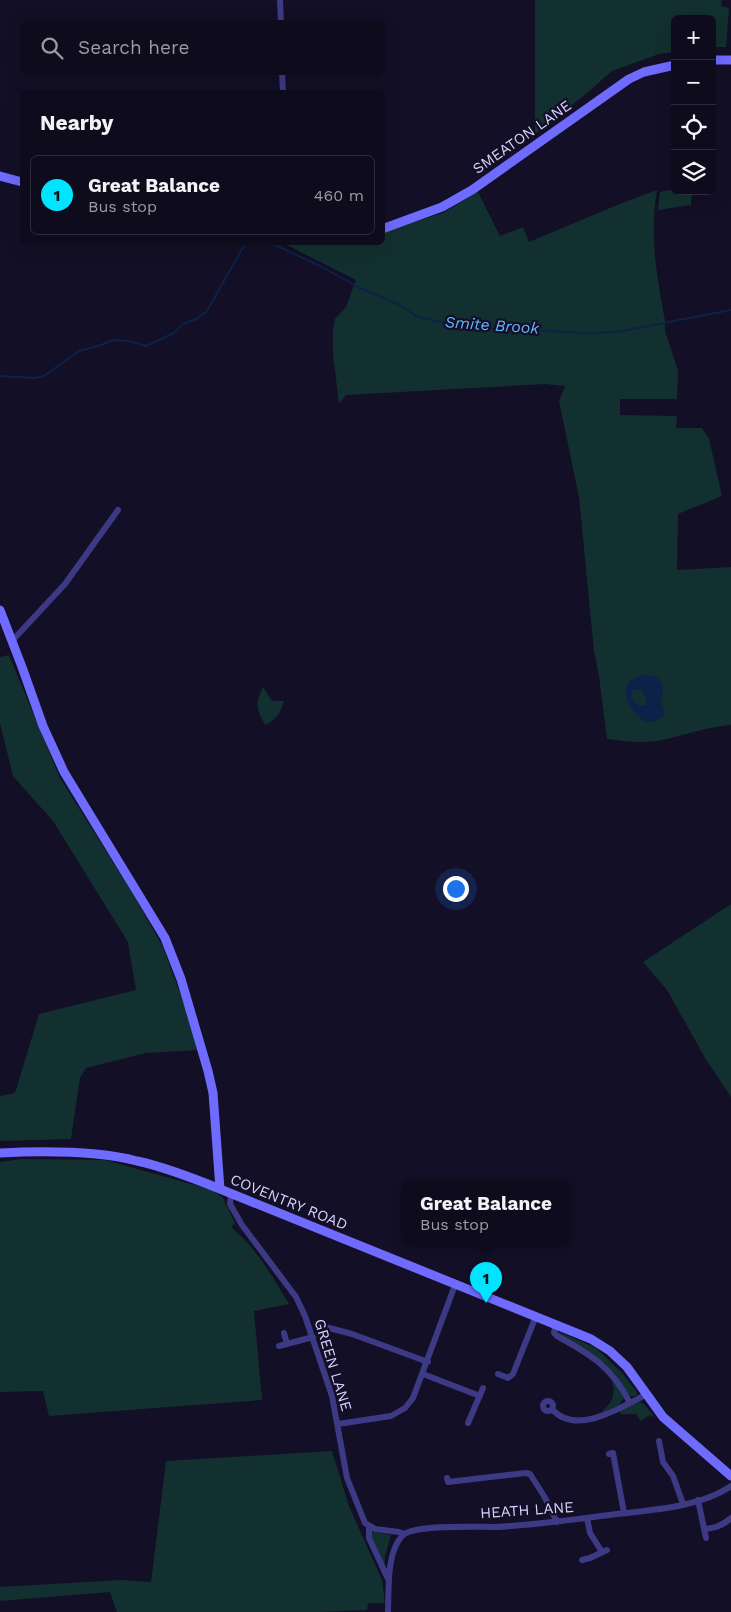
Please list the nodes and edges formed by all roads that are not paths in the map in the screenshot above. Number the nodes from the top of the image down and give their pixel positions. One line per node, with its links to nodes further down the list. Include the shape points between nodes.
1 (280, 0): 2 (street)
2 (281, 20)
3 (716, 60): 4 (main road)
4 (731, 60)
5 (671, 66): 10 (main road, SMEATON LANE, via 644,72 629,80 472,190 442,207)
6 (282, 75): 7 (street)
7 (283, 90)
8 (0, 176): 9 (main road)
9 (20, 181)
10 (385, 228)
11 (118, 510): 13 (street, via 65,584)
12 (0, 610): 13 (main road)
13 (12, 641): 15 (main road, via 43,726 64,772 165,938 210,1078)
14 (0, 1153): 15 (main road, COVENTRY ROAD, via 118,1157)
15 (220, 1189): 16 (main road, COVENTRY ROAD)
16 (231, 1194): 17 (main road, COVENTRY ROAD); 22 (street, GREEN LANE, via 230,1204 238,1218 296,1297)
17 (455, 1285): 18 (main road, COVENTRY ROAD); 25 (street)
18 (536, 1316): 19 (main road, COVENTRY ROAD); 27 (street, via 513,1374 508,1378)
19 (556, 1324): 29 (main road, COVENTRY ROAD, via 600,1344 627,1367); 31 (street, via 556,1336 594,1358 618,1382)
20 (318, 1325): 25 (street, via 360,1336)
21 (284, 1333): 23 (street)
22 (313, 1337): 23 (street); 34 (street, GREEN LANE)
23 (287, 1344): 24 (street)
24 (279, 1346)
25 (428, 1362): 26 (street)
26 (423, 1374): 30 (street); 34 (street, via 413,1398 399,1412)
27 (498, 1374)
28 (483, 1388): 30 (street)
29 (648, 1394): 31 (street); 37 (main road, COVENTRY ROAD, via 663,1417)
30 (480, 1396): 33 (street)
31 (630, 1403): 32 (street, via 604,1416 582,1420 563,1418)
32 (552, 1410)
33 (468, 1423)
34 (338, 1424): 46 (street, GREEN LANE, via 348,1478 362,1517)
35 (659, 1441): 41 (street, via 663,1462 673,1476)
36 (609, 1454): 42 (street, via 613,1453)
37 (731, 1476)
38 (447, 1478): 45 (street, via 448,1482 530,1474)
39 (731, 1486): 40 (street, HEATH LANE)
40 (698, 1500): 41 (street, HEATH LANE); 47 (street)
41 (683, 1504): 42 (street, HEATH LANE)
42 (624, 1513): 43 (street, HEATH LANE)
43 (587, 1518): 45 (street, HEATH LANE); 50 (street, via 590,1533 604,1551)
44 (731, 1518): 47 (street, via 723,1525)
45 (557, 1522): 48 (street, HEATH LANE, via 434,1528)
46 (370, 1527): 48 (street); 51 (street, GREEN LANE, via 368,1538)
47 (704, 1529): 49 (street)
48 (404, 1534): 51 (street, via 392,1553)
49 (706, 1538)
50 (582, 1560)
51 (389, 1581): 52 (street)
52 (388, 1612)

